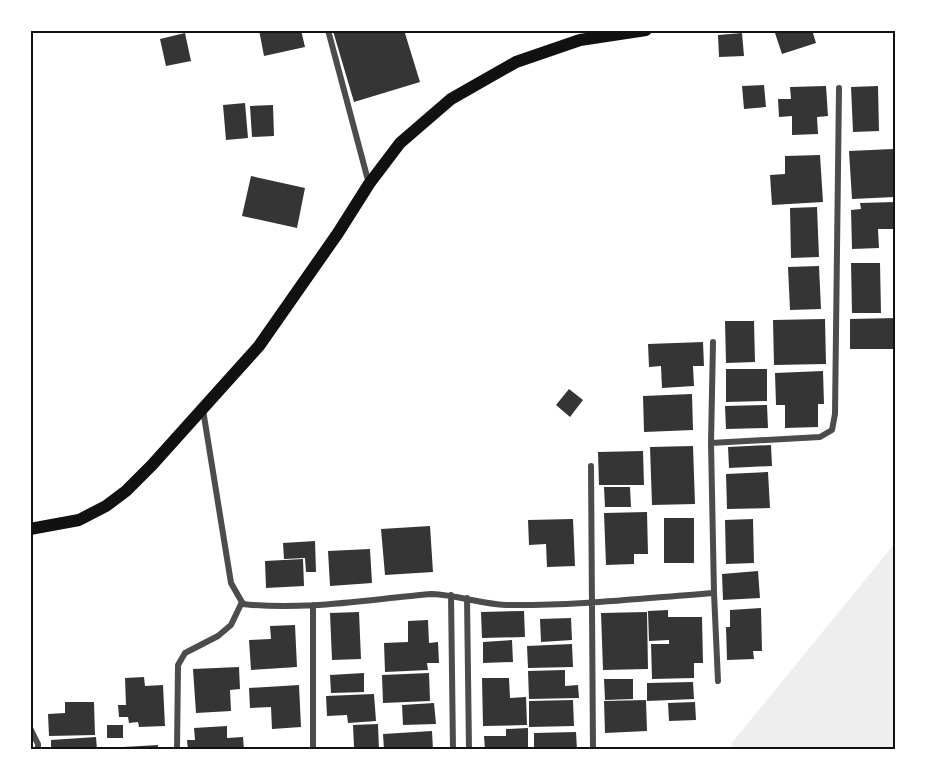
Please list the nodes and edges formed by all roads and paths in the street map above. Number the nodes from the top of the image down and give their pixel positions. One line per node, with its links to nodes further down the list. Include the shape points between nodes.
1 (328, 30): 4 (street)
2 (646, 30): 4 (main road, via 580,39 516,62 451,99 400,143)
3 (839, 88): 7 (street, via 832,430 820,437)
4 (369, 184): 6 (main road, via 259,346)
5 (713, 342): 7 (street)
6 (203, 410): 9 (main road, via 126,491 106,506 79,520); 13 (street, via 231,583)
7 (711, 443): 10 (street)
8 (591, 466): 14 (street)
9 (30, 529)
10 (714, 593): 14 (street); 16 (street)
11 (451, 595): 12 (street); 15 (street); 21 (street)
12 (467, 598): 14 (street, via 503,605); 22 (street)
13 (242, 602): 15 (street, via 260,606); 19 (street, via 231,625 185,653 178,665)
14 (592, 602): 23 (street)
15 (313, 605): 20 (street)
16 (718, 681)
17 (30, 728): 18 (street)
18 (38, 750)
19 (177, 750)
20 (313, 750)
21 (453, 750)
22 (469, 750)
23 (593, 750)

